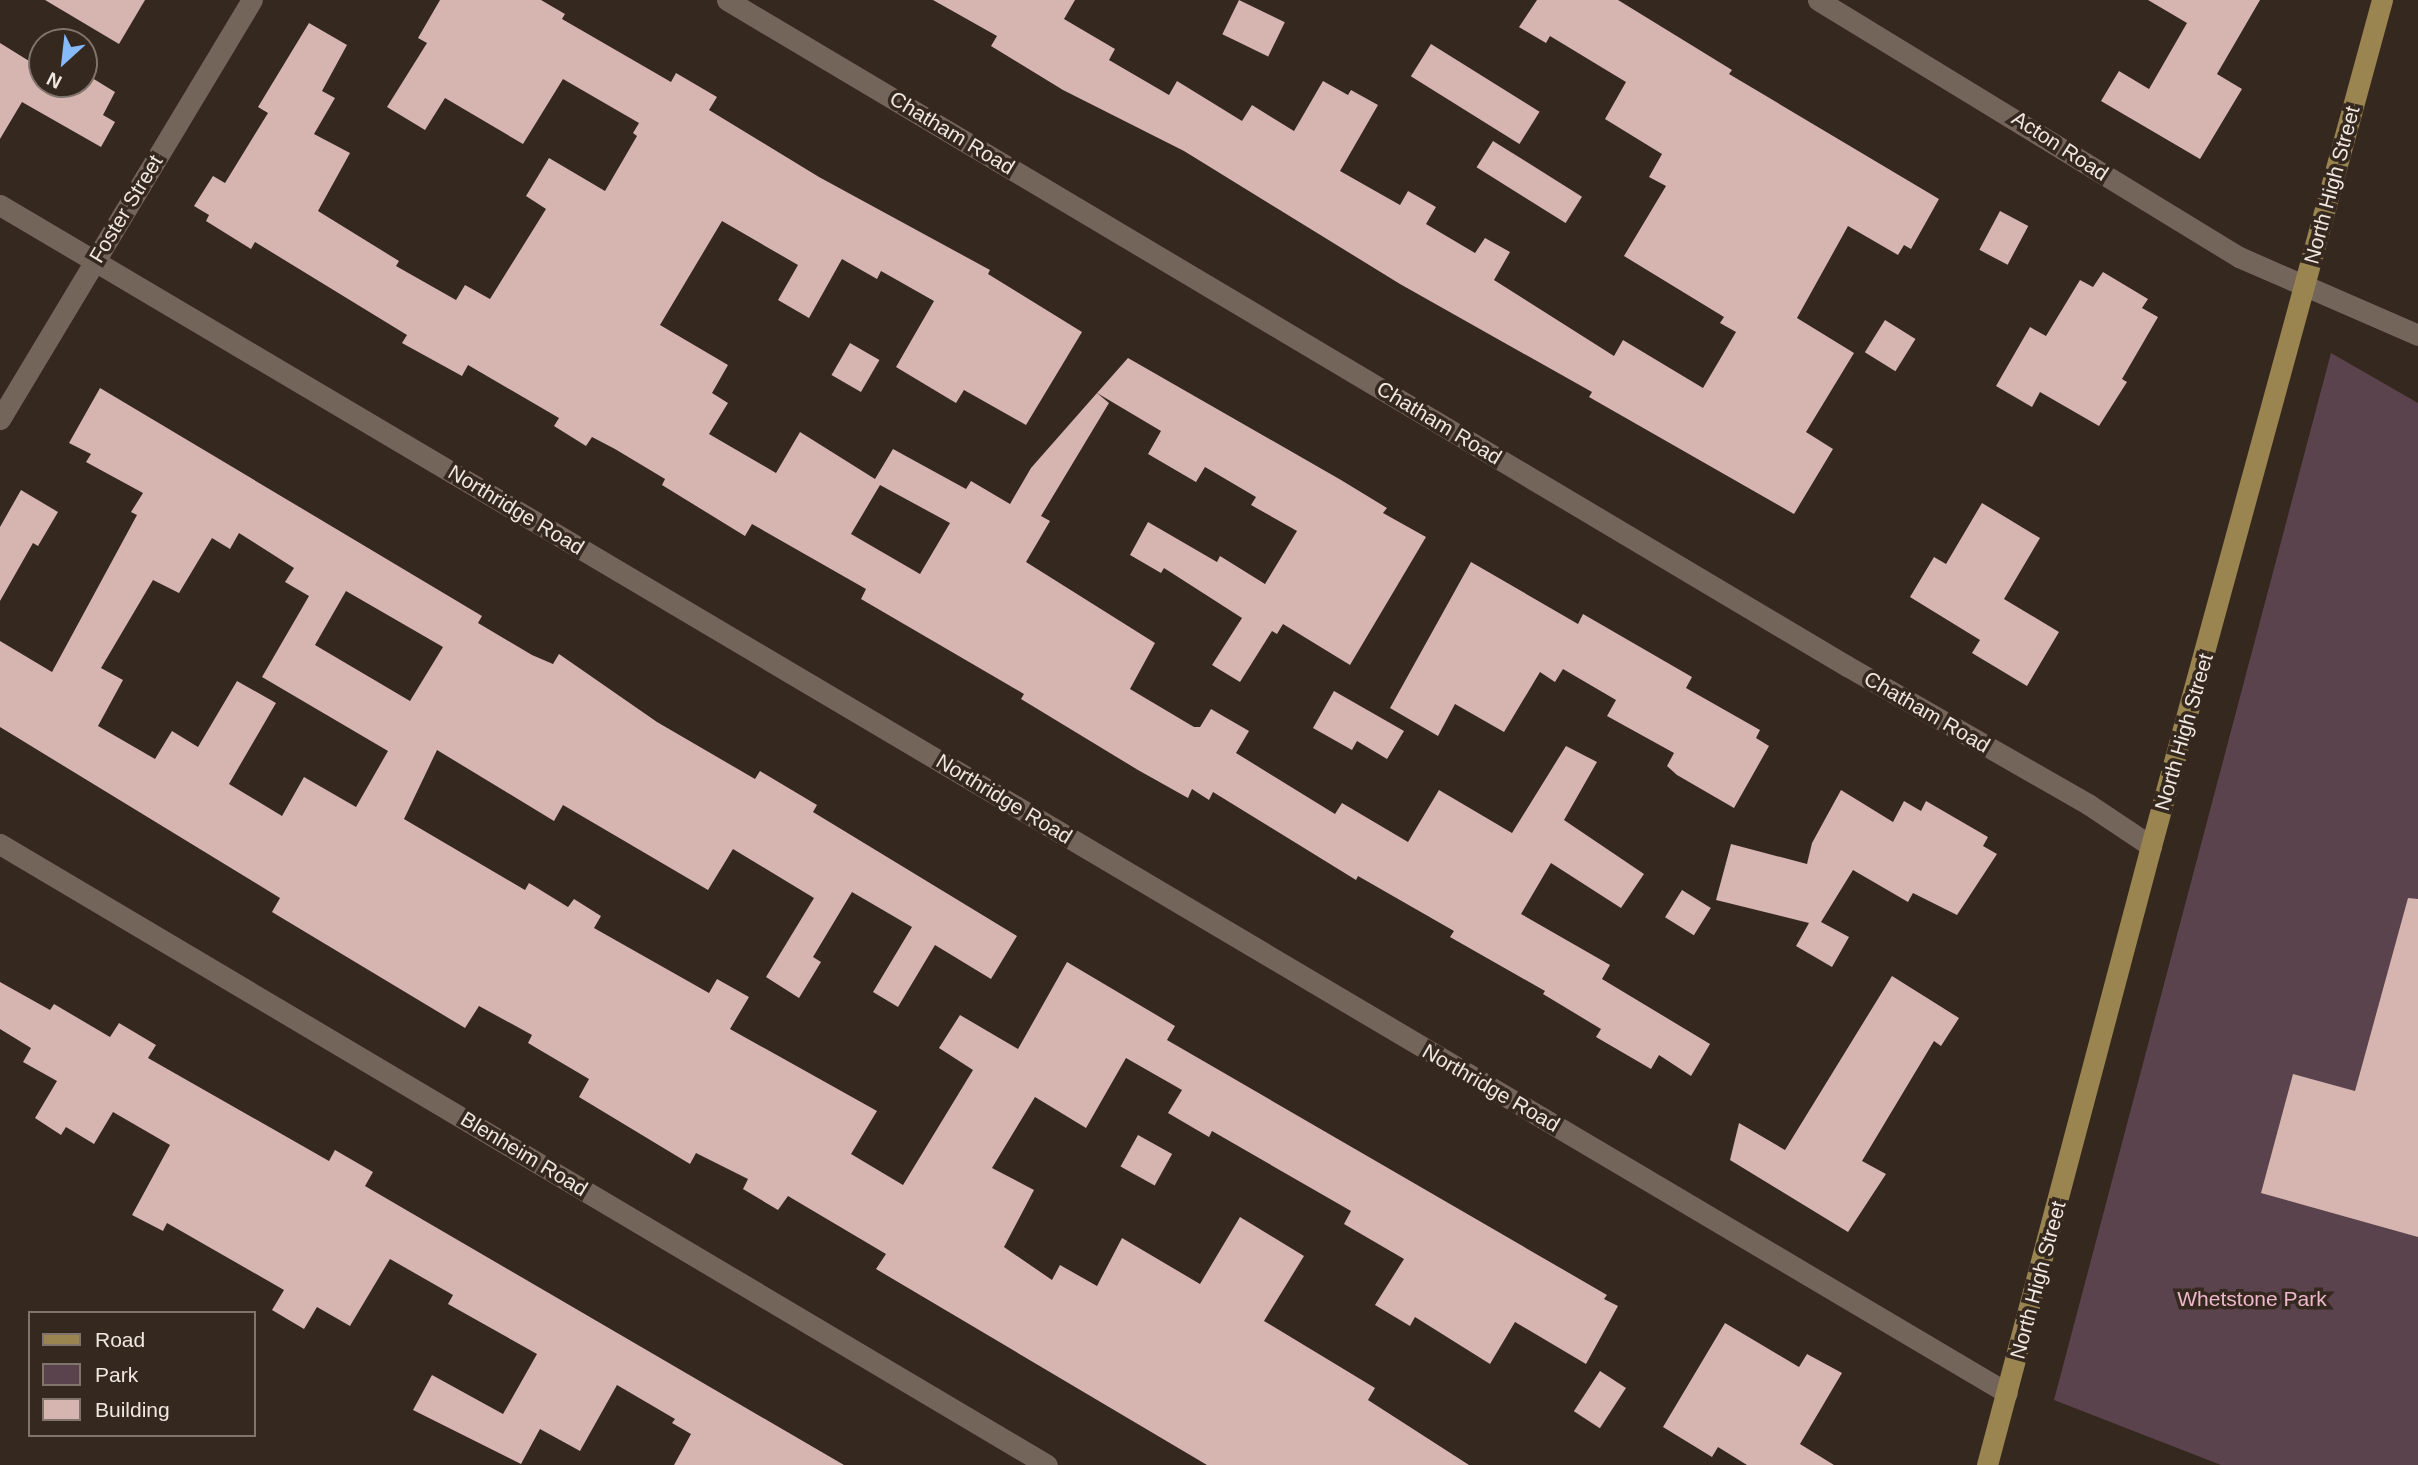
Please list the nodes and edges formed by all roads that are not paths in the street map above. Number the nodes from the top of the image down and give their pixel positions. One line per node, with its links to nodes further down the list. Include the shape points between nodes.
1 (252, 0): 6 (street, Foster Street)
2 (727, 0): 11 (street, Chatham Road, via 2088,804)
3 (1818, 0): 7 (street, Acton Road, via 2239,257)
4 (2382, 0): 7 (main road, North High Street)
5 (0, 205): 6 (street, Northridge Road)
6 (94, 261): 9 (street, Foster Street); 12 (street, Northridge Road)
7 (2305, 287): 8 (street, Acton Road, via 2390,319); 11 (main road, North High Street)
8 (2418, 335)
9 (0, 419)
10 (0, 844): 13 (street, Blenheim Road)
11 (2151, 846): 12 (main road, North High Street)
12 (2007, 1393): 14 (main road, North High Street)
13 (1046, 1465)
14 (1987, 1465)

